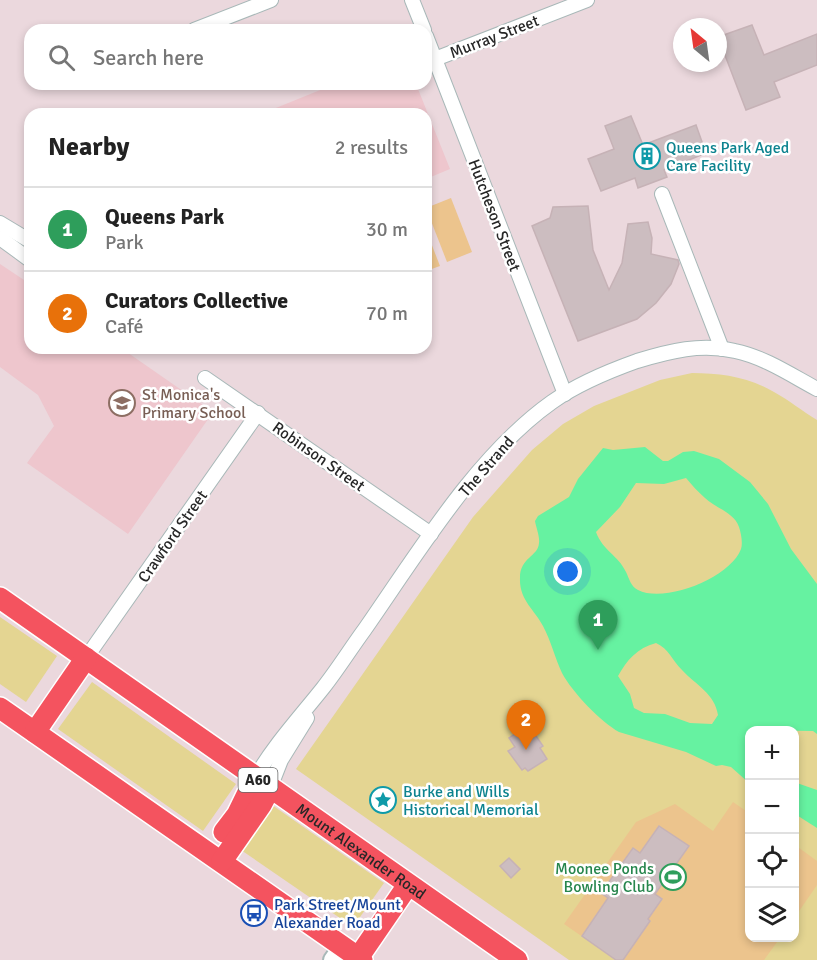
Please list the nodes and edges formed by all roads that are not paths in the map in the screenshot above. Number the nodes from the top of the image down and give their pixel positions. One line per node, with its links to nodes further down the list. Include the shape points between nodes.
1 (272, 0): 4 (street)
2 (412, 0): 5 (street)
3 (587, 0): 7 (street, Murray Street)
4 (210, 24)
5 (422, 24)
6 (432, 51): 7 (street, Hutcheson Street)
7 (435, 59): 16 (street, Hutcheson Street)
8 (662, 194): 13 (street)
9 (0, 223): 10 (street)
10 (24, 237)
11 (0, 238): 12 (street)
12 (24, 256)
13 (722, 349): 15 (street, The Strand, via 748,354); 16 (street, The Strand, via 691,347 670,351 622,366)
14 (205, 378): 17 (street, Robinson Street)
15 (817, 389)
16 (564, 394): 18 (street, The Strand, via 506,442)
17 (258, 413): 18 (street, Robinson Street); 20 (street, Crawford Street)
18 (431, 534): 23 (street, The Strand, via 324,687 270,755)
19 (0, 598): 20 (main road, Mount Alexander Road / A60)
20 (87, 658): 22 (main road); 23 (main road, Mount Alexander Road / A60)
21 (0, 708): 22 (main road)
22 (34, 732): 24 (main road)
23 (263, 783): 24 (main road, via 261,805); 25 (main road, Mount Alexander Road / A60)
24 (216, 856): 26 (main road)
25 (408, 885): 26 (main road); 27 (main road, Mount Alexander Road / A60)
26 (348, 956)
27 (517, 960)

